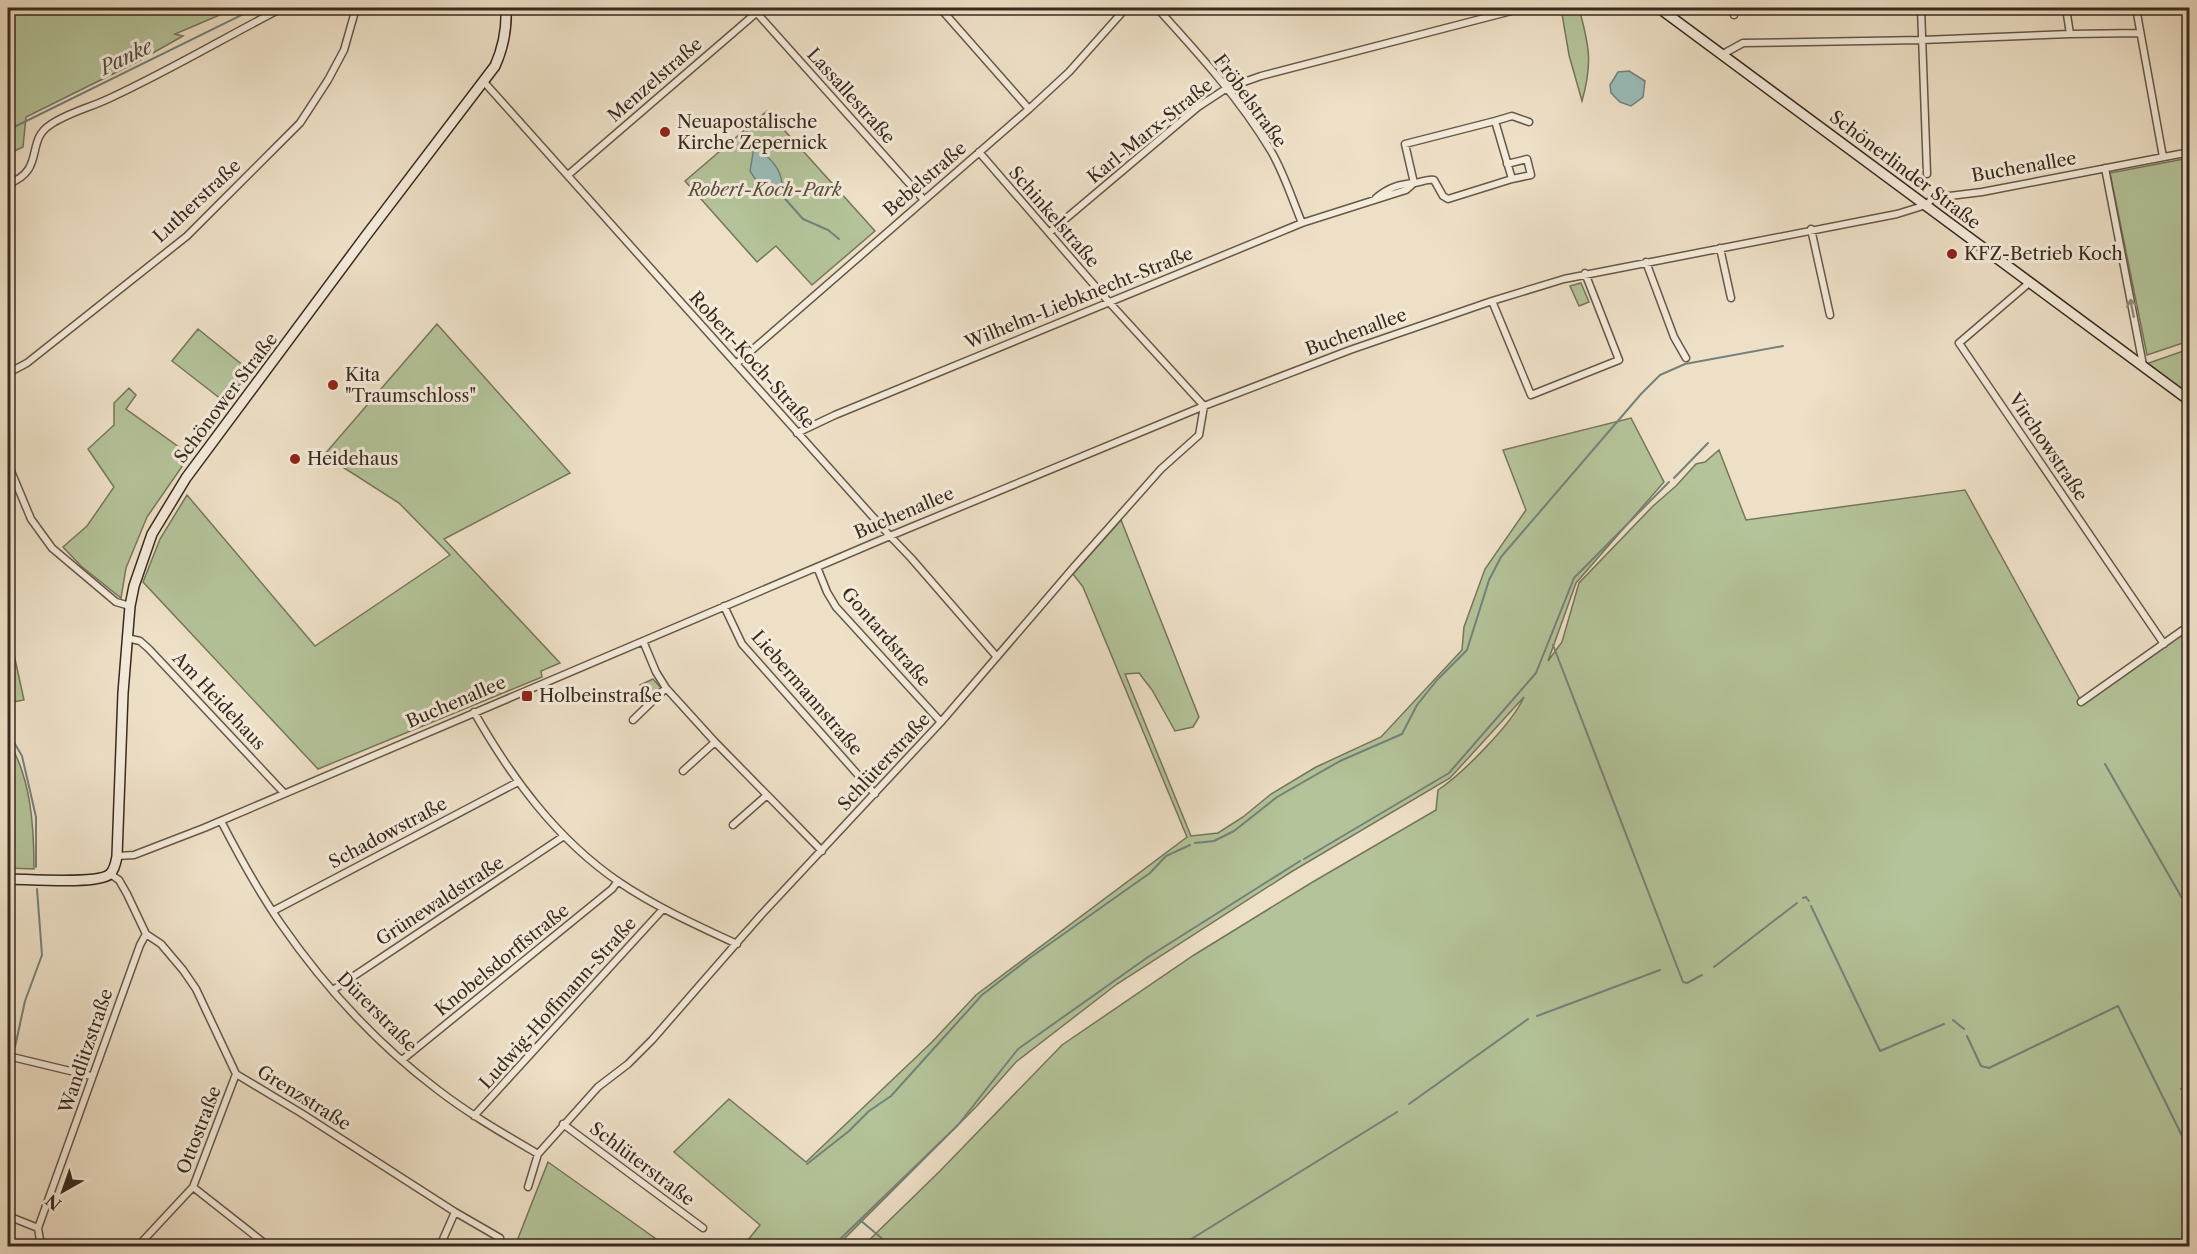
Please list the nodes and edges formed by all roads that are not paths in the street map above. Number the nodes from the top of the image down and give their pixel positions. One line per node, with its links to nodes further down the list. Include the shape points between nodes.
1 (282, 8): 33 (street, via 43,129 28,172)
2 (356, 8): 50 (street, Lutherstraße, via 344,50 300,123 187,236)
3 (506, 8): 19 (street, Schönower Straße, via 503,48)
4 (940, 8): 14 (street)
5 (952, 8): 14 (street)
6 (1126, 8): 21 (street, Bebelstraße, via 1069,72)
7 (1157, 8): 20 (street, Fröbelstraße)
8 (1523, 8): 20 (street, Karl-Marx-Straße)
9 (1659, 8): 18 (street, Schönerlinder Straße)
10 (1921, 8): 17 (street)
11 (2066, 8): 16 (street)
12 (2136, 8): 15 (street)
13 (759, 10): 30 (street, Menzelstraße); 34 (street, Lassallestraße)
14 (946, 14): 21 (street)
15 (2140, 33): 16 (street); 26 (street)
16 (2070, 34): 17 (street)
17 (1922, 40): 18 (street, via 1743,43); 29 (street)
18 (1723, 54): 35 (street, Schönerlinder Straße)
19 (484, 82): 30 (street, Robert-Koch-Straße); 57 (street, Schönower Straße, via 186,478 152,534)
20 (1227, 88): 36 (street, Fröbelstraße, via 1272,153); 38 (street, Karl-Marx-Straße, via 1198,107)
21 (1029, 109): 24 (street, Bebelstraße)
22 (1495, 121): 23 (street, via 1512,116); 27 (street); 32 (street, via 1405,144)
23 (1529, 122)
24 (979, 152): 34 (street, Bebelstraße); 38 (street, Schinkelstraße)
25 (2190, 152): 26 (street, Buchenallee)
26 (2163, 157): 28 (street, Buchenallee)
27 (1507, 164): 31 (street); 31 (street, Wilhelm-Liebknecht-Straße, via 1527,159 1531,175)
28 (2105, 168): 35 (street, Buchenallee, via 1933,198); 49 (street, Buchenallee, one-way to 28)
29 (1927, 174)
30 (568, 175): 48 (street, Robert-Koch-Straße)
31 (1512, 179): 32 (street, Wilhelm-Liebknecht-Straße, via 1448,199 1434,180)
32 (1414, 183): 36 (street, Wilhelm-Liebknecht-Straße, via 1389,188 1376,199)
33 (8, 184)
34 (924, 200): 48 (street, Bebelstraße)
35 (1926, 205): 37 (street, Buchenallee); 42 (street, Schönerlinder Straße)
36 (1302, 223): 44 (street, Wilhelm-Liebknecht-Straße)
37 (1811, 229): 39 (street, Buchenallee); 46 (street)
38 (1050, 232): 44 (street, Schinkelstraße)
39 (1720, 248): 40 (street, Buchenallee); 43 (street)
40 (1646, 262): 41 (street, Buchenallee); 47 (street)
41 (1585, 273): 45 (street, Buchenallee); 45 (street, via 1619,360 1531,395)
42 (2029, 283): 49 (street, Schönerlinder Straße); 62 (street, Virchowstraße, via 1959,343)
43 (1731, 298)
44 (1108, 301): 52 (street, Schinkelstraße); 53 (street, Wilhelm-Liebknecht-Straße)
45 (1491, 301): 52 (street, Buchenallee)
46 (1830, 315)
47 (1686, 358)
48 (736, 364): 53 (street, Robert-Koch-Straße)
49 (2143, 365): 51 (street, Schönerlinder Straße)
50 (8, 374)
51 (2190, 401)
52 (1204, 406): 55 (street, Buchenallee); 63 (street, Schlüterstraße, via 1199,435 1161,470)
53 (798, 433): 55 (street, Robert-Koch-Straße)
54 (8, 464): 57 (street, via 31,519 52,548 116,602)
55 (890, 536): 56 (street, Buchenallee); 63 (street, Robert-Koch-Straße)
56 (817, 567): 58 (street, Buchenallee); 68 (street, Gontardstraße, via 836,607)
57 (130, 606): 60 (street, Schönower Straße)
58 (724, 606): 61 (street, Buchenallee); 73 (street, Liebermannstraße, via 742,644)
59 (2190, 625): 62 (street)
60 (127, 638): 72 (street, Am Heidehaus, via 149,649); 79 (street, Schönower Straße)
61 (643, 641): 64 (street); 66 (street, Buchenallee)
62 (2163, 644): 65 (street)
63 (997, 657): 68 (street, Schlüterstraße)
64 (666, 688): 67 (street); 69 (street)
65 (2081, 702)
66 (474, 712): 71 (street); 72 (street, Buchenallee)
67 (633, 720)
68 (941, 722): 73 (street, Schlüterstraße)
69 (715, 742): 70 (street); 74 (street)
70 (683, 771)
71 (518, 782): 77 (street); 84 (street, Schadowstraße)
72 (284, 793): 75 (street, Buchenallee)
73 (875, 794): 78 (street, Schlüterstraße)
74 (766, 796): 76 (street); 78 (street)
75 (221, 821): 79 (street, Buchenallee); 84 (street, Dürerstraße)
76 (733, 825)
77 (564, 836): 82 (street); 87 (street, Grünewaldstraße)
78 (822, 851): 86 (street, Schlüterstraße)
79 (116, 860): 80 (street)
80 (110, 873): 81 (street, via 86,881); 85 (street, via 119,880)
81 (8, 879)
82 (618, 881): 83 (street); 89 (street, Knobelsdorffstraße)
83 (663, 909): 86 (street); 92 (street, Ludwig-Hoffmann-Straße)
84 (273, 911): 87 (street, Dürerstraße)
85 (146, 934): 90 (street, Grenzstraße, via 161,944 196,990); 91 (street, Wandlitzstraße)
86 (736, 944): 93 (street, Schlüterstraße, via 636,1057 598,1087)
87 (333, 990): 89 (street, Dürerstraße)
88 (8, 1056): 91 (street)
89 (402, 1060): 92 (street, Dürerstraße)
90 (236, 1074): 95 (street, Ottostraße); 97 (street, Grenzstraße)
91 (91, 1076): 99 (street, Wandlitzstraße)
92 (474, 1116): 94 (street, Dürerstraße)
93 (564, 1124): 94 (street, Schlüterstraße); 100 (street, Schlüterstraße)
94 (538, 1154): 96 (street)
95 (193, 1187): 103 (street, Ottostraße); 104 (street)
96 (528, 1187)
97 (455, 1212): 101 (street, Grenzstraße); 105 (street)
98 (8, 1216): 99 (street)
99 (39, 1228): 102 (street, Wandlitzstraße)
100 (703, 1228)
101 (500, 1238)
102 (41, 1246)
103 (138, 1246)
104 (268, 1246)
105 (440, 1246)

